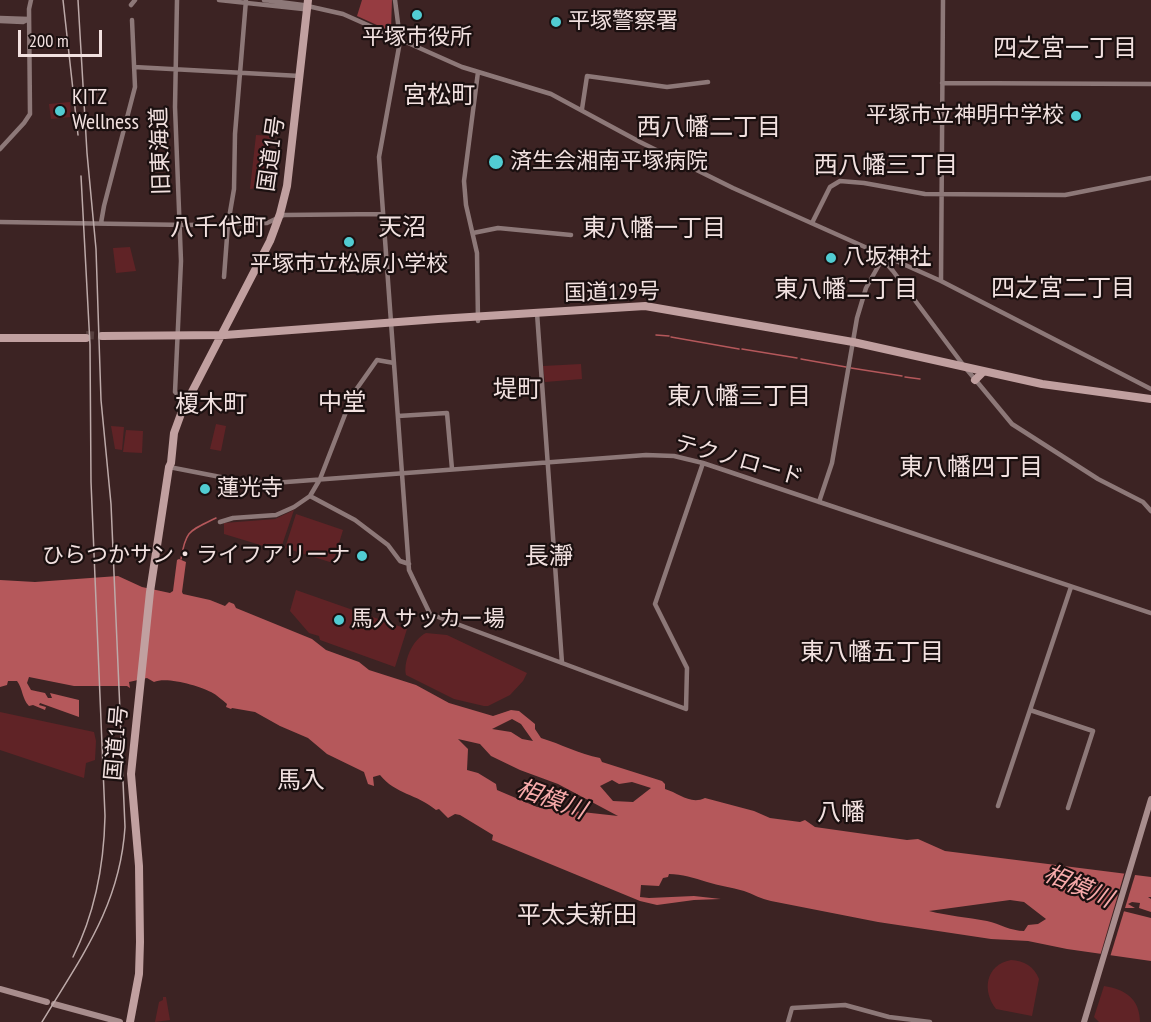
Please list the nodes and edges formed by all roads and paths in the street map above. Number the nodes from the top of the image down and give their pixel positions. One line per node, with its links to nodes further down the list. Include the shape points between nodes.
1 (31, 0): 11 (street)
2 (135, 0): 10 (street)
3 (177, 0): 16 (street, 旧東海道)
4 (219, 0): 8 (street)
5 (264, 0): 9 (street)
6 (395, 0): 14 (street)
7 (943, 0): 21 (street)
8 (246, 1): 9 (street); 18 (street)
9 (307, 4): 14 (street, via 343,14); 19 (highway, 国道1号)
10 (131, 5)
11 (29, 19): 12 (street); 24 (street, via 30,114)
12 (0, 20)
13 (132, 20): 15 (street)
14 (400, 40): 17 (street); 27 (street, via 380,144)
15 (134, 67): 16 (street); 31 (street, via 135,90)
16 (176, 69): 18 (street); 33 (street, 旧東海道)
17 (478, 72): 23 (street, via 539,90); 34 (street, via 464,181)
18 (240, 73): 19 (street); 32 (street, via 234,189)
19 (297, 76): 28 (highway, 国道1号, via 287,186)
20 (708, 82): 23 (street, via 667,87 587,76)
21 (942, 82): 22 (street); 26 (street)
22 (1151, 84)
23 (582, 109): 30 (street, via 733,188)
24 (0, 149)
25 (1151, 178): 26 (street, via 1065,195)
26 (941, 194): 30 (street, via 840,181 830,187); 38 (street)
27 (383, 214): 28 (street); 41 (street)
28 (277, 219): 32 (street); 45 (highway, 国道1号)
29 (0, 222): 31 (street)
30 (813, 223): 36 (street)
31 (101, 224): 33 (street)
32 (228, 224): 33 (street); 37 (street)
33 (180, 225): 46 (street, 旧東海道)
34 (473, 233): 35 (street, via 498,228); 40 (street)
35 (571, 235)
36 (884, 256): 38 (street); 47 (street, via 866,288); 48 (street)
37 (224, 277)
38 (941, 281): 54 (street)
39 (537, 314): 40 (highway, 国道129号); 47 (highway, 国道129号, via 656,307); 59 (street)
40 (477, 319): 41 (highway, 国道129号)
41 (392, 325): 45 (highway, 国道129号); 49 (street)
42 (86, 336): 43 (highway)
43 (0, 337)
44 (102, 337): 46 (highway, 国道129号)
45 (218, 337): 46 (highway, 国道129号); 57 (highway, 国道1号)
46 (178, 338): 57 (street, 旧東海道, via 175,392)
47 (853, 343): 50 (highway, 国道129号); 51 (highway, 国道129号); 66 (street, via 832,463)
48 (956, 356): 50 (highway); 51 (street)
49 (394, 363): 58 (street); 64 (street, via 377,360 353,394)
50 (950, 363): 51 (highway, 国道129号)
51 (966, 368): 52 (highway, 国道129号); 53 (street); 56 (highway, 国道129号)
52 (982, 373): 53 (highway); 56 (highway, 国道129号, via 1044,387)
53 (975, 380): 67 (street, via 1012,424 1098,479 1143,502)
54 (1144, 386): 55 (street); 56 (street)
55 (1151, 389)
56 (1148, 399)
57 (184, 402): 61 (highway, 国道1号, via 172,421)
58 (398, 416): 62 (street, via 447,413); 63 (street)
59 (548, 462): 60 (street, テクノロード, via 660,455); 62 (street, テクノロード); 72 (street)
60 (703, 463): 66 (street, テクノロード); 72 (street, via 655,604 687,668 686,709)
61 (169, 467): 64 (street, テクノロード, via 260,483); 80 (highway, 国道1号, via 150,592 131,774 139,866 140,952)
62 (452, 470): 63 (street, テクノロード)
63 (402, 473): 64 (street, テクノロード); 69 (street)
64 (320, 479): 65 (street)
65 (310, 496): 68 (street, via 276,515); 69 (street, via 361,524 388,545 400,561)
66 (819, 502): 70 (street, テクノロード)
67 (1151, 511)
68 (220, 522)
69 (409, 564): 72 (street, via 430,614)
70 (1071, 587): 71 (street, テクノロード); 73 (street)
71 (1151, 613)
72 (562, 663)
73 (1030, 710): 75 (street); 76 (street, via 1093,731)
74 (1151, 799): 83 (main road)
75 (998, 806)
76 (1068, 808)
77 (1151, 812): 83 (main road)
78 (0, 989): 79 (main road)
79 (120, 1022)
80 (130, 1022)
81 (788, 1022): 82 (street, via 792,1008 838,1005)
82 (930, 1022)
83 (1086, 1022)

